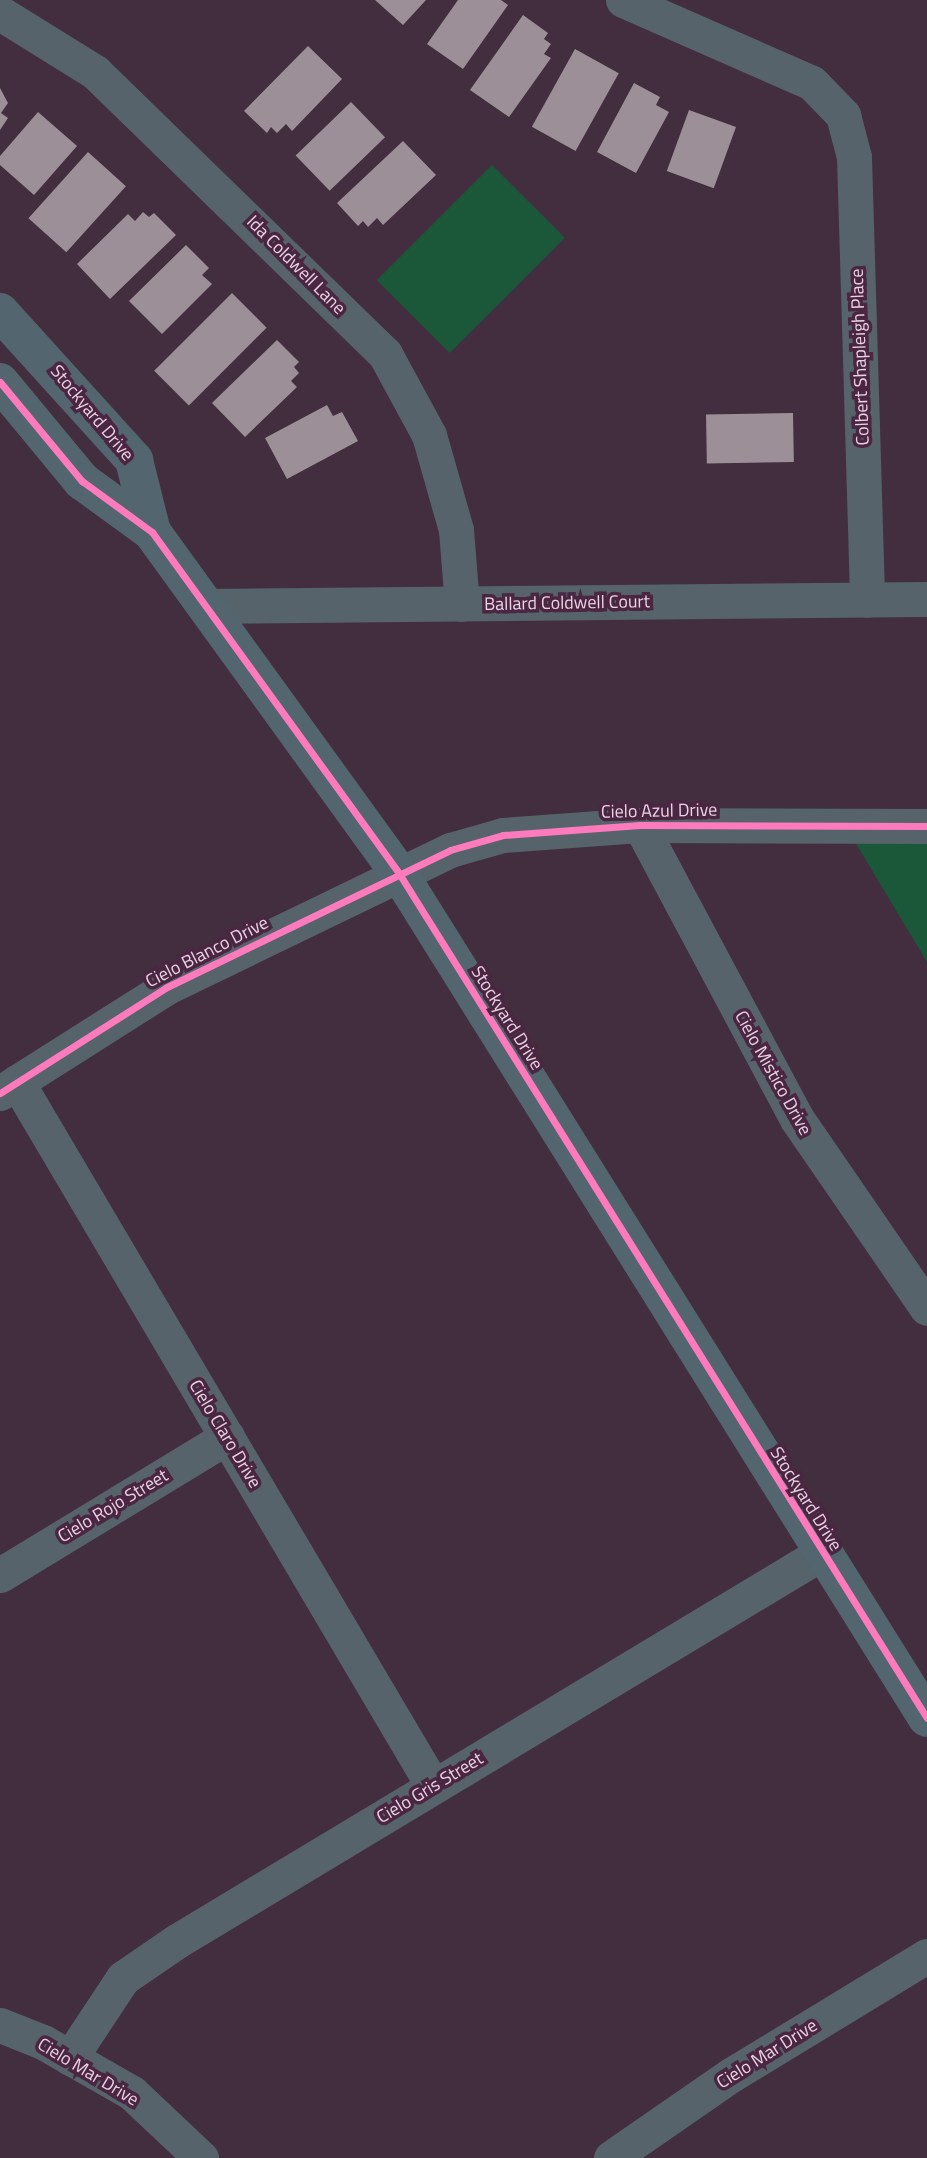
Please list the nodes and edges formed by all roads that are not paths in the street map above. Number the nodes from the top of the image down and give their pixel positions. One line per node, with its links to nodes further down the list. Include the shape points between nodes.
1 (623, 0): 7 (street, Colbert Shapleigh Place, via 811,83 843,115 854,157)
2 (0, 13): 8 (street, Ida Coldwell Lane, via 95,72 385,354 429,435 456,530)
3 (0, 312): 5 (street, Stockyard Drive, via 134,460)
4 (0, 382): 5 (street, Stockyard Drive, via 82,481)
5 (152, 532): 9 (street, Stockyard Drive)
6 (927, 599): 7 (street, Ballard Coldwell Court)
7 (867, 600): 8 (street, Ballard Coldwell Court)
8 (461, 604): 9 (street, Ballard Coldwell Court)
9 (206, 606): 12 (street, Stockyard Drive)
10 (640, 825): 11 (street, Cielo Azul Drive); 12 (street, Cielo Azul Drive, via 503,835 450,850); 14 (street, Cielo Mistico Drive, via 797,1119)
11 (927, 826)
12 (400, 875): 13 (street, Cielo Blanco Drive, via 167,987); 16 (street, Stockyard Drive)
13 (8, 1087): 15 (street, Cielo Claro Drive)
14 (927, 1308)
15 (226, 1437): 17 (street, Cielo Rojo Street); 19 (street, Cielo Claro Drive)
16 (822, 1553): 18 (street, Stockyard Drive); 19 (street, Cielo Gris Street)
17 (0, 1576)
18 (927, 1718)
19 (433, 1786): 22 (street, Cielo Gris Street, via 123,1978)
20 (927, 1956): 24 (street, Cielo Mar Drive, via 731,2075)
21 (0, 2025): 22 (street, Cielo Mar Drive)
22 (70, 2058): 23 (street, Cielo Mar Drive, via 132,2093)
23 (201, 2158)
24 (611, 2158)

